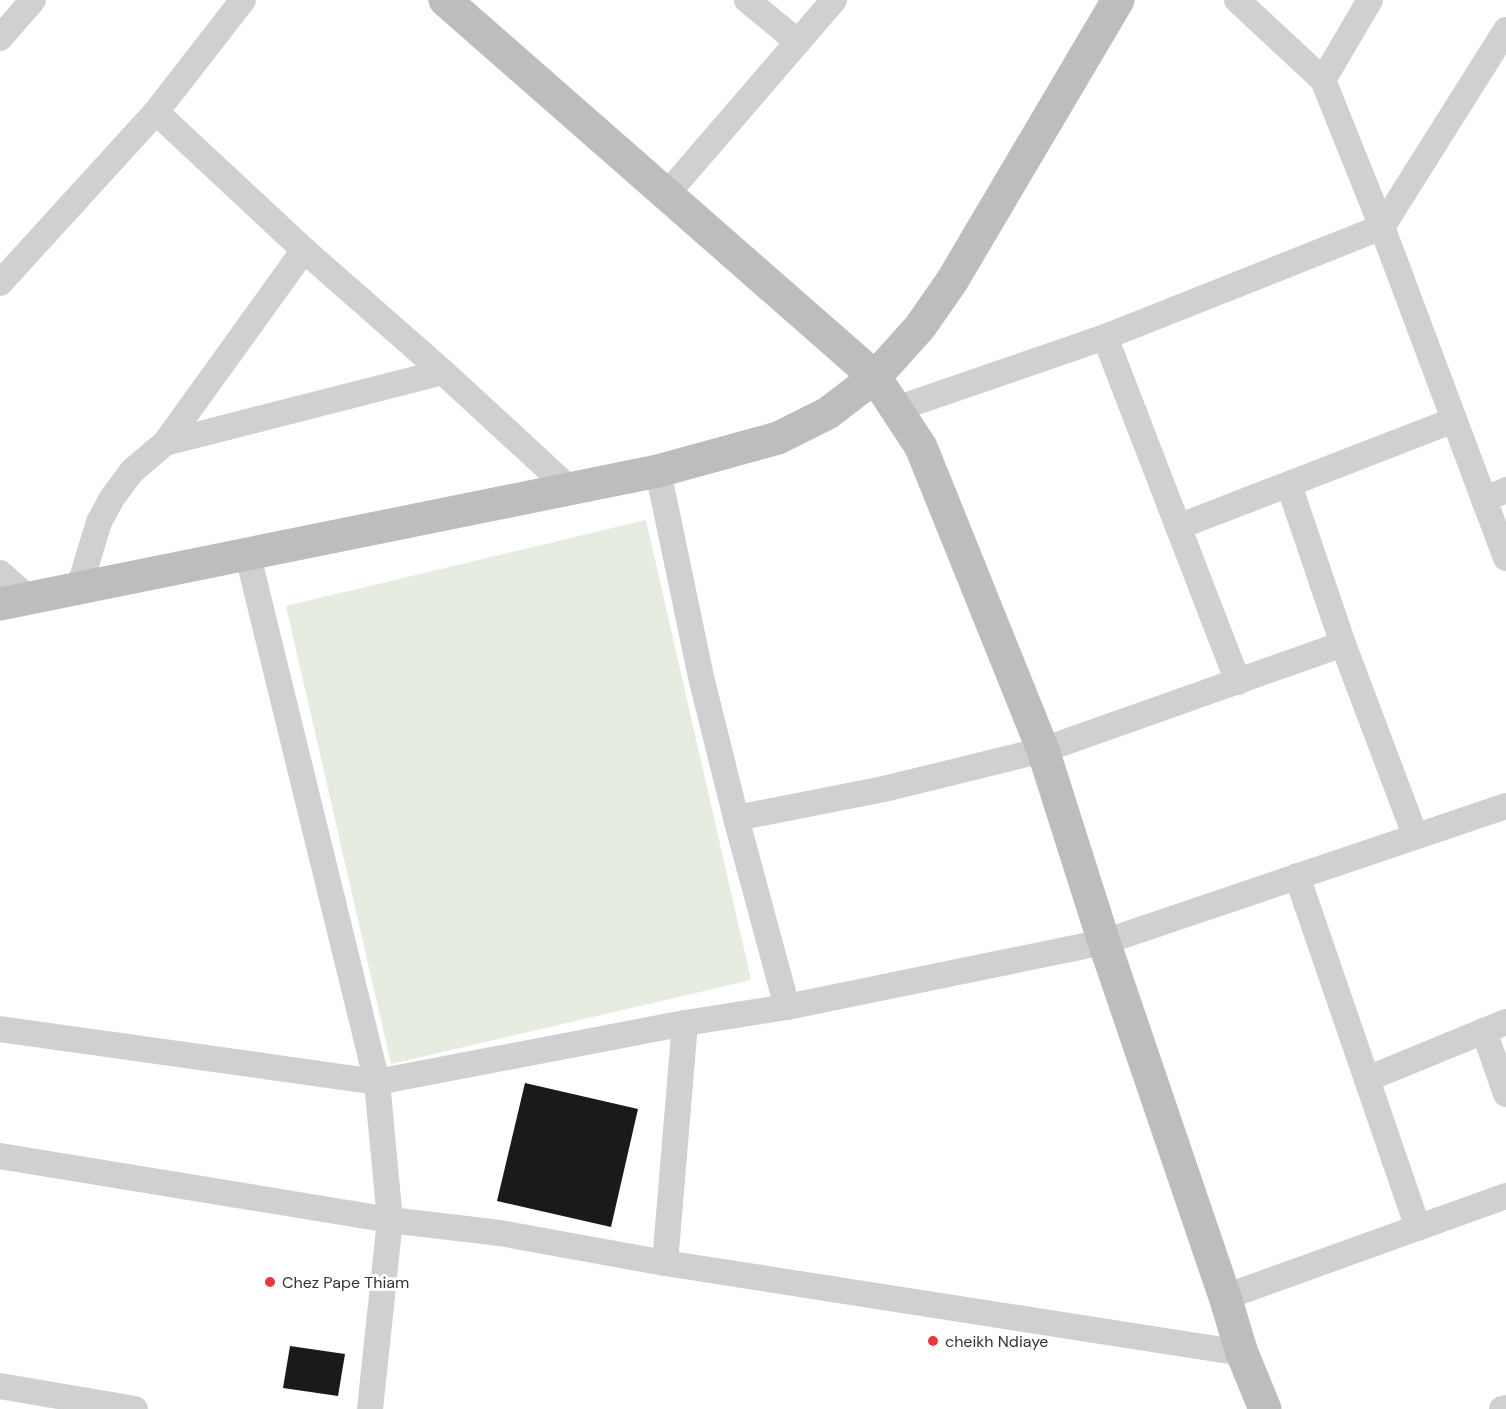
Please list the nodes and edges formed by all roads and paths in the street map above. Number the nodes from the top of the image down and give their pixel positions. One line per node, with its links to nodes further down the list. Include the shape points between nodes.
1 (33, 0): 10 (street)
2 (243, 0): 13 (street)
3 (445, 0): 14 (main road)
4 (747, 0): 11 (street)
5 (834, 0): 11 (street)
6 (1118, 0): 20 (main road, via 952,281 920,327)
7 (1237, 0): 12 (street)
8 (1370, 0): 12 (street)
9 (1506, 30): 15 (street)
10 (0, 38)
11 (798, 42): 14 (street)
12 (1323, 80): 15 (street)
13 (156, 111): 16 (street); 17 (street)
14 (666, 195): 20 (main road)
15 (1382, 227): 18 (street); 22 (street)
16 (304, 250): 19 (street); 23 (street)
17 (1, 280)
18 (1105, 337): 21 (street); 28 (street)
19 (443, 372): 23 (street); 26 (street)
20 (875, 377): 21 (main road); 24 (main road, via 828,413 778,438)
21 (896, 409): 36 (main road, via 921,447)
22 (1454, 420): 25 (street); 27 (street)
23 (165, 443): 32 (street, via 132,471 112,498 99,522)
24 (658, 471): 26 (main road); 38 (street, via 701,677)
25 (1290, 485): 28 (street); 34 (street)
26 (570, 489): 29 (main road)
27 (1495, 495): 30 (street)
28 (1178, 527): 35 (street)
29 (248, 556): 32 (main road); 47 (street)
30 (1506, 558)
31 (0, 573): 33 (street)
32 (79, 588): 33 (main road)
33 (14, 601)
34 (1343, 644): 35 (street); 39 (street)
35 (1238, 682): 36 (street)
36 (1043, 750): 38 (street, via 884,789); 41 (main road)
37 (1506, 806): 39 (street)
38 (736, 818): 42 (street)
39 (1415, 835): 40 (street)
40 (1298, 876): 41 (street); 46 (street)
41 (1104, 942): 42 (street); 54 (main road)
42 (787, 1007): 43 (street)
43 (685, 1023): 47 (street); 53 (street)
44 (1495, 1026): 46 (street); 48 (street)
45 (0, 1029): 47 (street)
46 (1367, 1078): 52 (street)
47 (377, 1082): 51 (street)
48 (1506, 1094)
49 (0, 1156): 51 (street)
50 (1506, 1196): 52 (street)
51 (390, 1220): 53 (street, via 500,1233); 58 (street)
52 (1418, 1228): 54 (street)
53 (665, 1263): 55 (street)
54 (1225, 1297): 55 (main road)
55 (1242, 1353): 59 (main road)
56 (0, 1386): 57 (street)
57 (135, 1409)
58 (370, 1409)
59 (1265, 1409)

